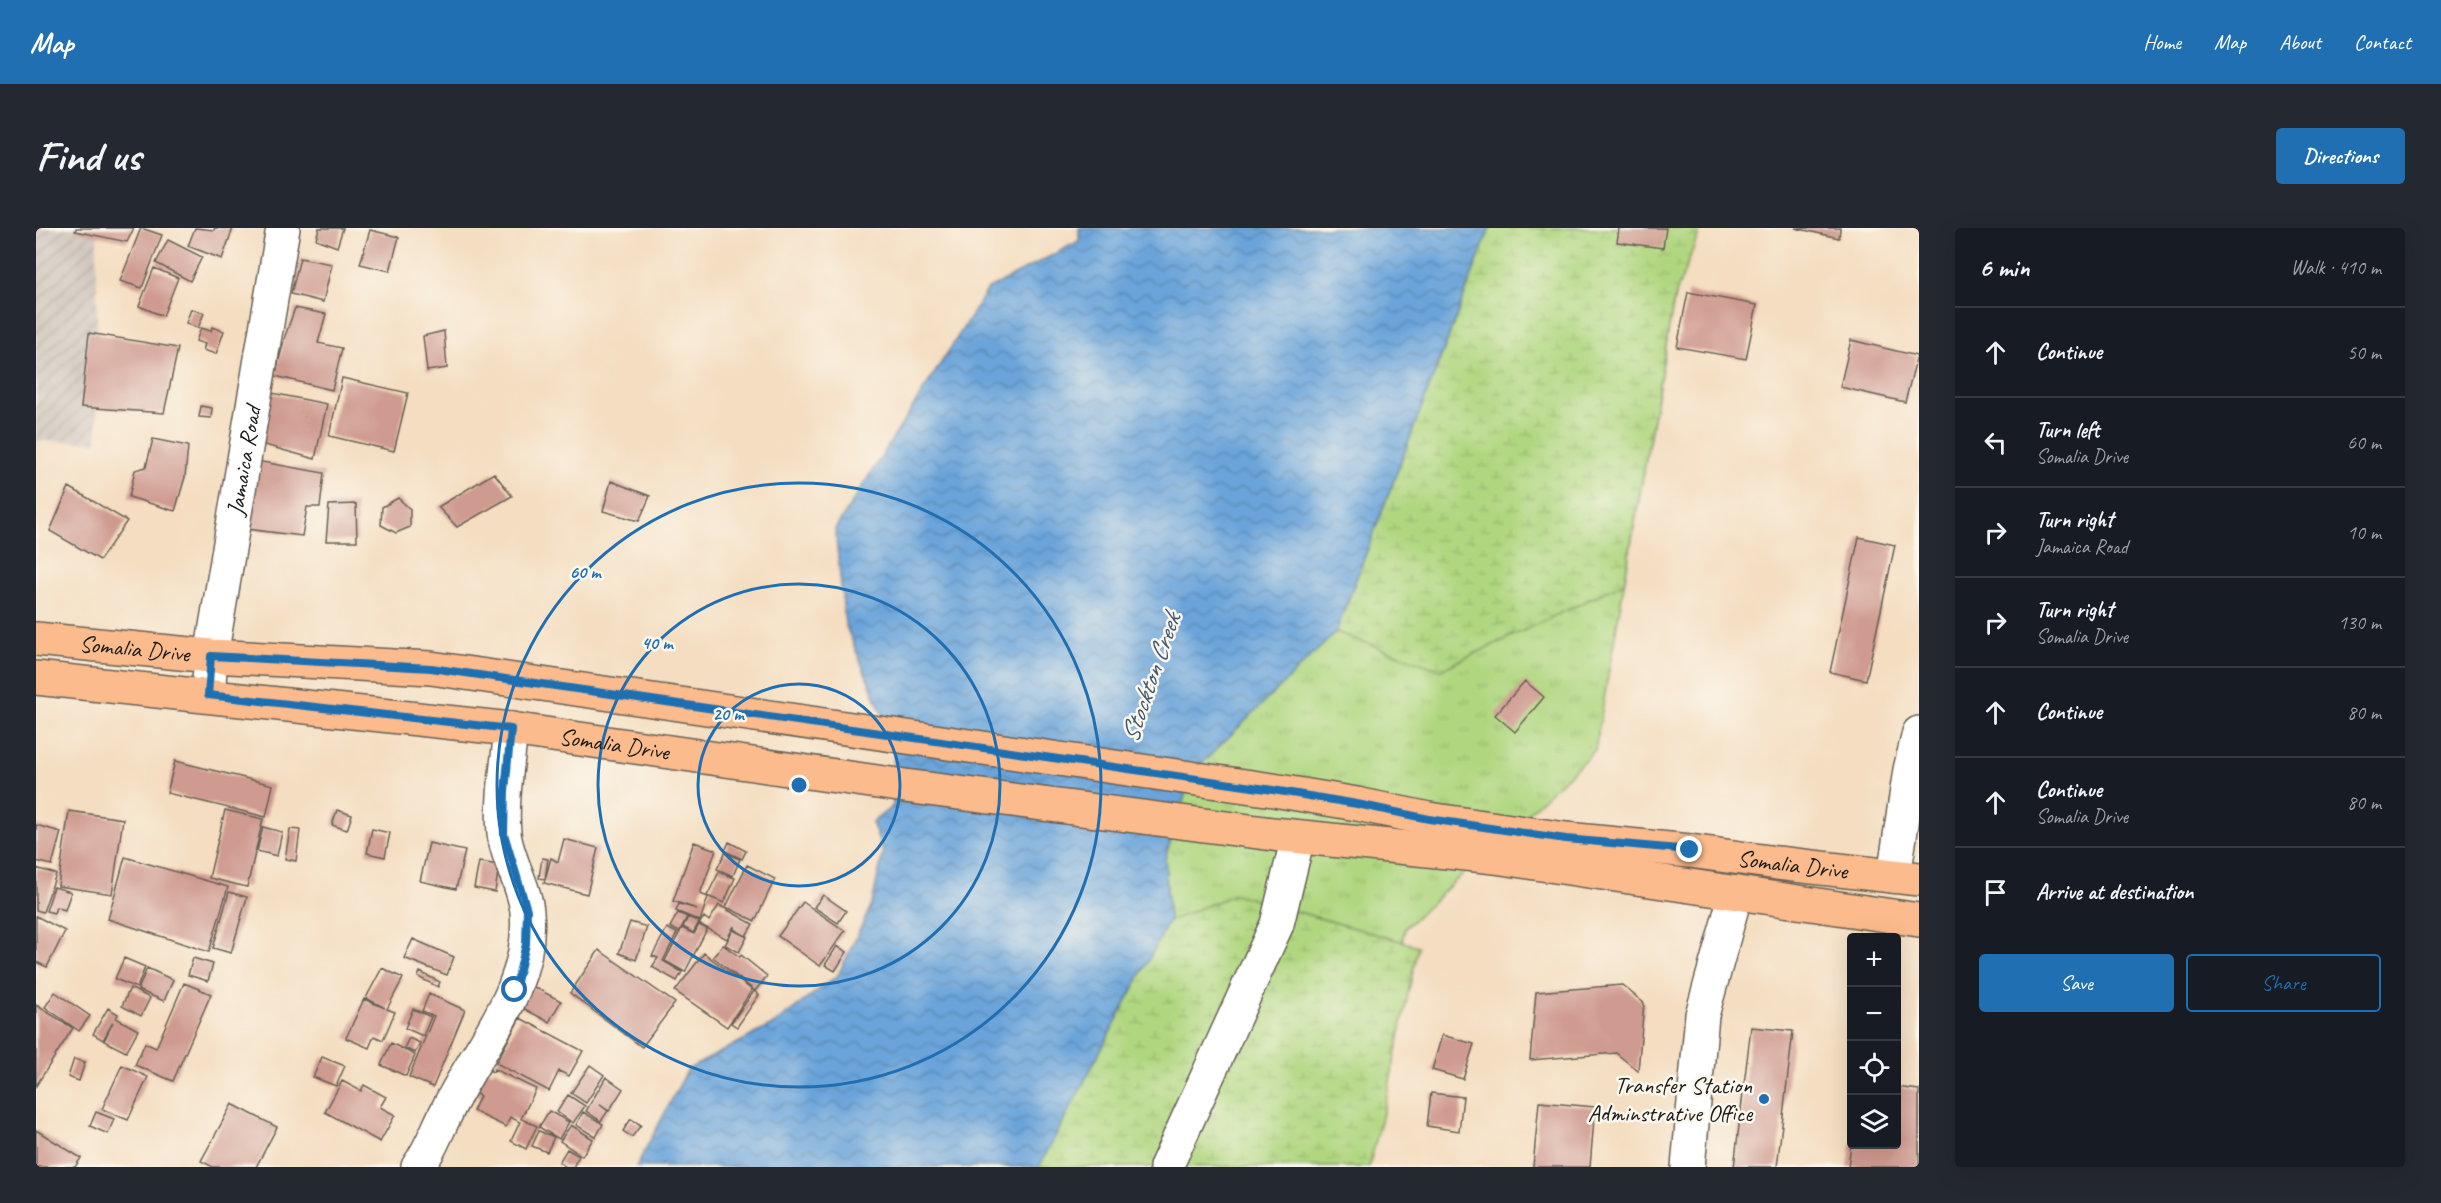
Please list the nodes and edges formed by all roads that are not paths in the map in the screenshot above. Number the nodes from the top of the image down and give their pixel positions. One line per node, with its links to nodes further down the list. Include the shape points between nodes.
1 (283, 228): 3 (street, Jamaica Road)
2 (36, 639): 3 (main road, Somalia Drive)
3 (211, 656): 5 (street, Jamaica Road); 9 (main road, Somalia Drive, via 431,668 1273,790 1566,839)
4 (36, 678): 5 (main road, Somalia Drive)
5 (208, 695): 6 (main road, Somalia Drive)
6 (511, 729): 8 (main road, Somalia Drive, via 905,786); 12 (street, via 504,834 527,910 526,944 515,990)
7 (1919, 733): 9 (street, via 1910,770)
8 (1286, 835): 10 (main road, Somalia Drive, via 1495,857); 13 (street, via 1277,924)
9 (1907, 877)
10 (1736, 893): 11 (main road, Somalia Drive); 14 (street, via 1702,1015)
11 (1919, 920)
12 (418, 1167)
13 (1166, 1167)
14 (1688, 1167)

